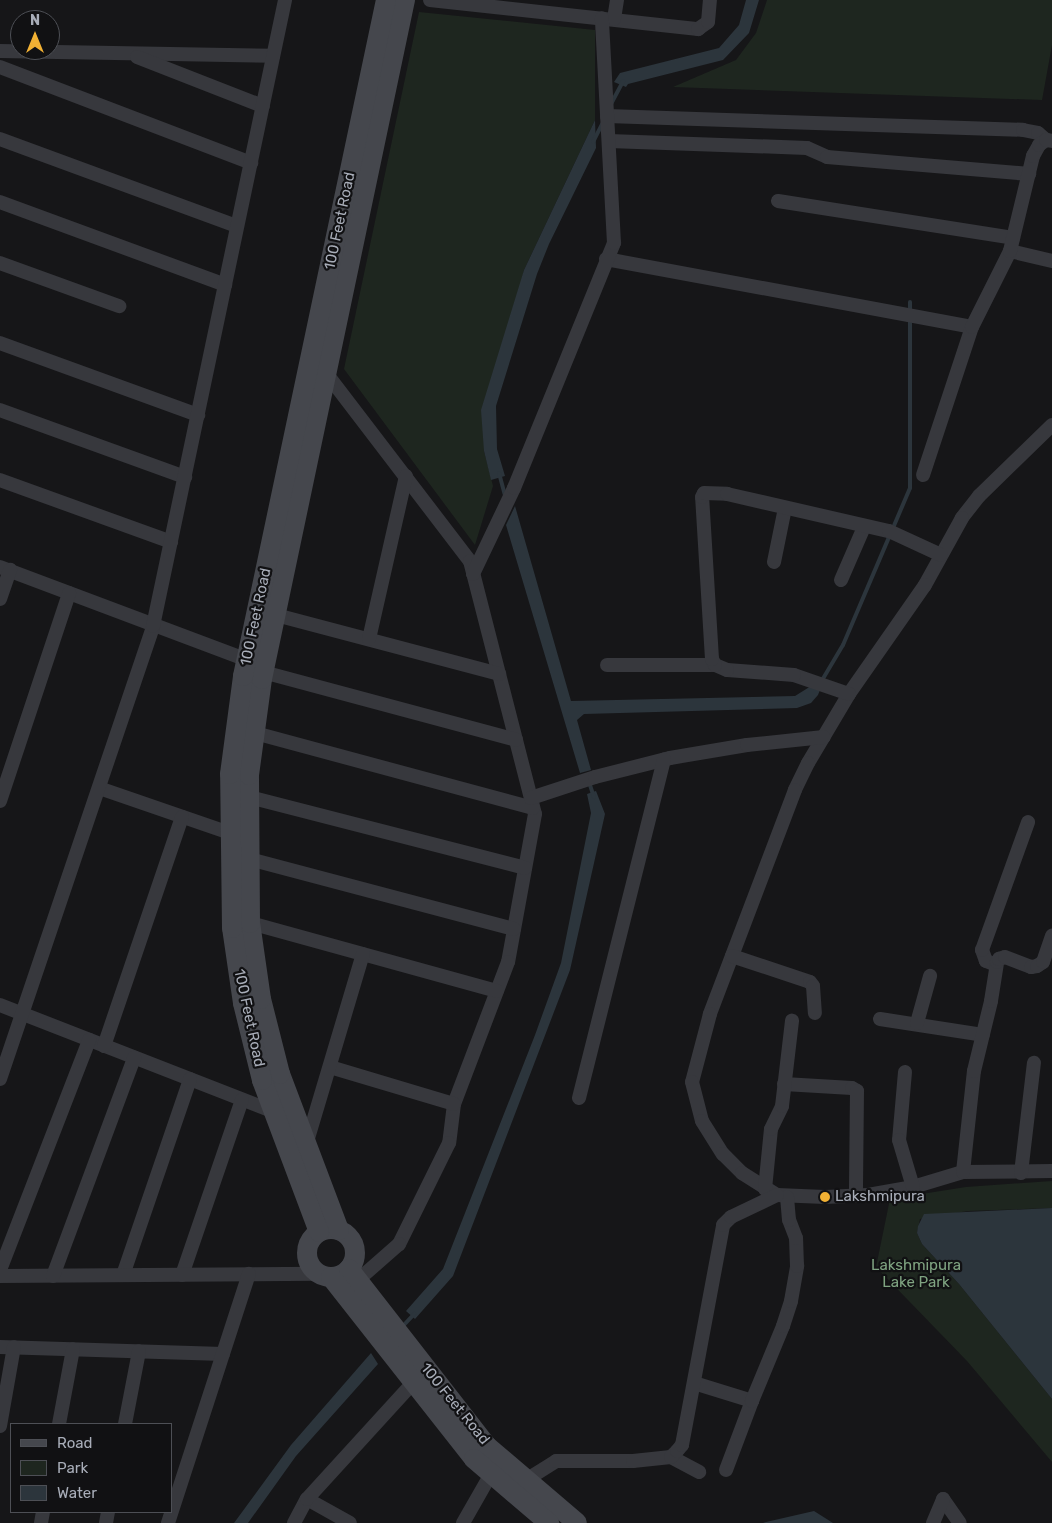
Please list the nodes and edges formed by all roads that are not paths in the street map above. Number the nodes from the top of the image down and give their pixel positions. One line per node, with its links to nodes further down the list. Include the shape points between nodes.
1 (285, 0): 11 (street)
2 (386, 0): 31 (main road, 100 Feet Road)
3 (405, 0): 32 (main road, 100 Feet Road)
4 (430, 0): 7 (street)
5 (616, 0): 8 (street)
6 (710, 0): 8 (street, via 708,22 698,29)
7 (533, 5): 8 (street)
8 (608, 19): 14 (street)
9 (0, 51): 10 (street)
10 (127, 53): 11 (street); 13 (street)
11 (273, 56): 13 (street)
12 (0, 67): 18 (street)
13 (263, 106): 18 (street)
14 (607, 116): 15 (street); 17 (street, via 1023,130 1038,133)
15 (608, 137): 19 (street, via 807,148 828,157); 24 (street, via 614,243)
16 (0, 139): 22 (street)
17 (1049, 141): 19 (street, via 1039,145)
18 (251, 164): 22 (street)
19 (1029, 174): 23 (street)
20 (778, 201): 23 (street)
21 (0, 202): 27 (street)
22 (238, 226): 27 (street)
23 (1011, 244): 25 (street); 29 (street)
24 (606, 259): 29 (street); 46 (street, via 514,488)
25 (1052, 261)
26 (0, 263): 28 (street)
27 (225, 284): 34 (street)
28 (119, 306)
29 (972, 326): 36 (street)
30 (0, 343): 34 (street)
31 (312, 354): 32 (street); 53 (main road, 100 Feet Road)
32 (327, 373): 37 (street); 50 (main road, 100 Feet Road)
33 (0, 410): 38 (street)
34 (198, 415): 38 (street)
35 (1052, 425): 43 (street, via 979,496)
36 (923, 475)
37 (406, 476): 46 (street, via 470,561); 52 (street)
38 (185, 477): 42 (street)
39 (0, 480): 42 (street)
40 (785, 508): 41 (street); 44 (street); 55 (street, via 727,494 709,492 702,497 712,659)
41 (864, 527): 43 (street, via 889,531); 47 (street)
42 (171, 542): 51 (street)
43 (941, 555): 58 (street, via 925,585)
44 (774, 562)
45 (5, 569): 48 (street); 49 (street)
46 (473, 574): 57 (street)
47 (841, 580)
48 (69, 594): 51 (street); 65 (street)
49 (0, 599)
50 (276, 615): 52 (street); 56 (main road, 100 Feet Road)
51 (153, 626): 53 (street); 63 (street)
52 (369, 639): 57 (street)
53 (247, 660): 69 (main road, 100 Feet Road, via 230,774)
54 (606, 665): 55 (street)
55 (715, 665): 58 (street, via 727,670 794,675)
56 (263, 672): 59 (main road, 100 Feet Road); 61 (street)
57 (499, 674): 61 (street)
58 (849, 694): 60 (street)
59 (254, 733): 64 (main road, 100 Feet Road); 66 (street)
60 (824, 737): 62 (street, via 747,745); 77 (street, via 795,790)
61 (516, 740): 66 (street)
62 (664, 760): 66 (street, via 595,777); 97 (street)
63 (99, 788): 67 (street); 83 (street)
64 (249, 798): 70 (main road, 100 Feet Road); 71 (street)
65 (0, 801)
66 (532, 803): 71 (street, via 535,814)
67 (182, 816): 69 (street); 89 (street)
68 (1028, 822): 78 (street, via 982,950 986,961)
69 (230, 833): 100 (main road, 100 Feet Road, via 232,928 243,1003 262,1080)
70 (249, 859): 72 (main road, 100 Feet Road); 73 (street)
71 (525, 868): 73 (street)
72 (250, 923): 76 (street); 101 (main road, 100 Feet Road, via 261,999 280,1074)
73 (514, 929): 80 (street, via 508,962)
74 (1052, 936): 75 (street)
75 (1050, 951): 78 (street, via 1037,966 1005,958 998,959)
76 (363, 954): 80 (street); 92 (street)
77 (732, 956): 82 (street, via 810,982); 106 (street, via 710,1014 692,1082 702,1121 723,1154 742,1173)
78 (996, 965): 87 (street)
79 (930, 976): 86 (street)
80 (496, 991): 99 (street)
81 (0, 1006): 83 (street)
82 (815, 1013)
83 (22, 1014): 88 (street); 94 (street)
84 (880, 1018): 86 (street)
85 (792, 1021): 96 (street)
86 (917, 1023): 87 (street)
87 (983, 1034): 103 (street, via 974,1071)
88 (89, 1040): 89 (street); 109 (street)
89 (104, 1046): 90 (street)
90 (134, 1058): 95 (street); 115 (street)
91 (1034, 1063): 104 (street)
92 (330, 1067): 99 (street); 101 (street)
93 (905, 1072): 105 (street, via 898,1140)
94 (0, 1076)
95 (190, 1079): 98 (street); 111 (street)
96 (784, 1084): 106 (street, via 781,1108 771,1129); 107 (street, via 855,1089)
97 (579, 1098)
98 (242, 1100): 100 (street); 112 (street)
99 (454, 1104): 113 (street, via 448,1143 399,1244)
100 (274, 1112): 108 (main road, 100 Feet Road)
101 (306, 1144): 108 (main road, 100 Feet Road)
102 (1052, 1171): 104 (street)
103 (963, 1172): 104 (street); 105 (street)
104 (1021, 1173)
105 (913, 1186): 107 (street)
106 (776, 1193): 107 (street); 123 (street, via 723,1225); 124 (street, via 796,1238 791,1301 784,1326)
107 (856, 1195)
108 (329, 1231): 113 (main road, 100 Feet Road, via 350,1237 355,1250); 116 (main road, 100 Feet Road, via 312,1238 307,1251 309,1264)
109 (0, 1270)
110 (249, 1274): 112 (street); 116 (street); 121 (street)
111 (123, 1275): 112 (street); 115 (street)
112 (182, 1275)
113 (353, 1275): 116 (main road); 117 (main road, 100 Feet Road)
114 (0, 1276): 115 (street)
115 (52, 1276)
116 (324, 1276): 117 (main road, 100 Feet Road)
117 (382, 1327): 122 (main road, 100 Feet Road)
118 (7, 1347): 119 (street); 127 (street)
119 (73, 1349): 120 (street); 125 (street)
120 (139, 1351): 121 (street); 126 (street)
121 (223, 1354): 134 (street)
122 (420, 1377): 131 (main road, 100 Feet Road, via 474,1459); 132 (main road, 100 Feet Road); 133 (street)
123 (694, 1383): 124 (street); 128 (street, via 682,1445)
124 (752, 1401): 129 (street)
125 (59, 1423)
126 (125, 1423)
127 (0, 1426)
128 (671, 1456): 130 (street); 132 (street, via 634,1462 556,1461)
129 (726, 1470)
130 (699, 1472)
131 (491, 1474): 137 (street); 138 (main road, 100 Feet Road)
132 (526, 1480): 139 (main road, 100 Feet Road)
133 (307, 1499): 135 (street); 136 (street)
134 (172, 1511)
135 (294, 1523)
136 (350, 1523)
137 (462, 1523)
138 (549, 1523)
139 (577, 1523)
140 (933, 1523): 141 (street, via 943,1499)
141 (960, 1523)

